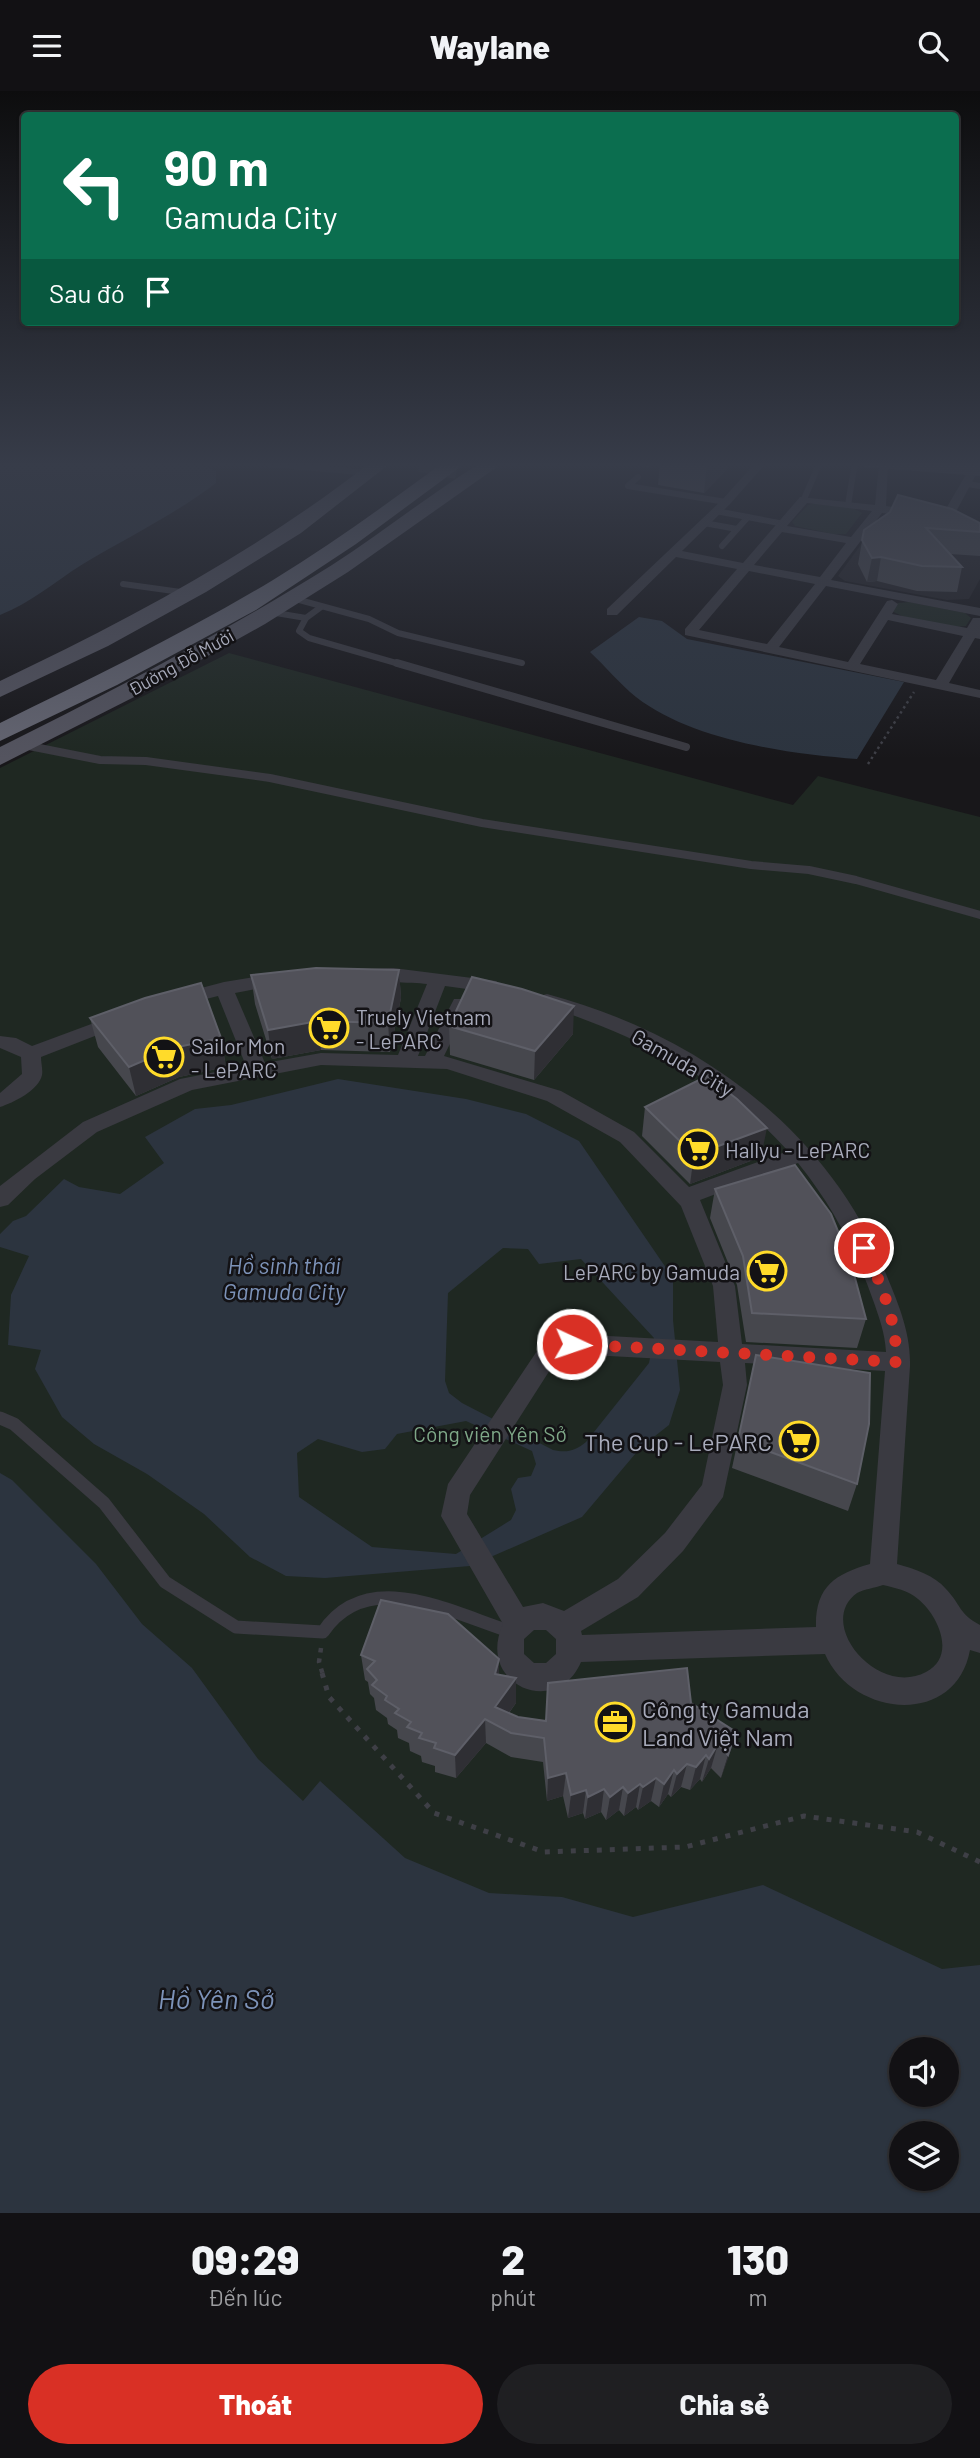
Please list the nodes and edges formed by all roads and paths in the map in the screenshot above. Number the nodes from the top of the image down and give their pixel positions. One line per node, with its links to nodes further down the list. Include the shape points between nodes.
1 (239, 561): 12 (main road)
2 (279, 561): 30 (highway, via 119,651)
3 (319, 561): 31 (highway, via 148,660)
4 (351, 561): 14 (main road, Đường Đỗ Mười)
5 (665, 561): 17 (street)
6 (715, 561): 9 (street)
7 (751, 561): 9 (street)
8 (839, 561): 10 (street)
9 (746, 567): 10 (street); 23 (street, via 690,632)
10 (823, 582): 13 (street); 23 (street)
11 (123, 585): 12 (lane)
12 (188, 593): 28 (main road)
13 (898, 596): 18 (street); 19 (street)
14 (292, 598): 15 (lane); 16 (main road, Đường Đỗ Mười)
15 (321, 607): 20 (lane); 24 (lane, via 369,619 398,633)
16 (270, 612): 20 (lane); 32 (main road, Đường Đỗ Mười)
17 (612, 612)
18 (980, 612)
19 (885, 616): 22 (street); 25 (street)
20 (306, 618): 33 (lane, via 299,631 309,638)
21 (980, 618): 22 (street)
22 (976, 634): 27 (street)
23 (769, 650): 25 (street)
24 (522, 663)
25 (851, 667): 26 (street)
26 (921, 682): 27 (street); 35 (path)
27 (940, 686): 29 (street)
28 (0, 690)
29 (980, 694)
30 (0, 709)
31 (0, 733)
32 (24, 745): 34 (main road, Đường Đỗ Mười); 36 (lane, via 100,760 146,761 270,778 482,823 809,870)
33 (686, 747)
34 (0, 757)
35 (868, 764)
36 (980, 915)
37 (354, 975): 39 (street, Gamuda City)
38 (303, 976): 41 (street)
39 (438, 980): 40 (street, Gamuda City); 44 (street)
40 (471, 984): 45 (street); 48 (street, Gamuda City, via 574,1007 654,1040 751,1102)
41 (231, 987): 43 (street, via 149,1010); 46 (street)
42 (0, 1042): 43 (street)
43 (31, 1054): 47 (street, via 32,1076 10,1097)
44 (406, 1060): 45 (street); 46 (street, via 321,1059)
45 (432, 1061): 53 (street, via 554,1096 626,1137)
46 (263, 1070): 52 (street, via 187,1084 90,1127)
47 (0, 1100)
48 (801, 1154): 49 (street, Gamuda City); 53 (street)
49 (820, 1174): 50 (street); 55 (street, Gamuda City, via 844,1206 875,1270 897,1339)
50 (795, 1181)
51 (757, 1193): 53 (street)
52 (0, 1199)
53 (690, 1204): 54 (street, via 724,1286)
54 (731, 1352): 55 (street); 59 (street, via 559,1346 549,1352 453,1504 454,1516); 61 (street, via 735,1385 714,1489 674,1542 628,1588)
55 (896, 1362): 57 (street, Gamuda City)
56 (0, 1418): 60 (lane, via 14,1424 104,1503 165,1582 236,1627)
57 (883, 1573): 58 (street, via 926,1588); 62 (street, via 854,1579 834,1598 828,1625)
58 (953, 1625): 62 (street, via 957,1640 950,1669 941,1680 913,1692 896,1692 863,1679); 63 (street)
59 (515, 1628): 60 (lane, via 420,1601 372,1597 338,1611); 61 (street, via 536,1617 545,1618); 61 (street, via 508,1651 511,1661 536,1678 564,1667)
60 (323, 1632): 64 (path, via 319,1662 329,1697 434,1812 544,1852 685,1847 804,1816 917,1832)
61 (567, 1638): 62 (street)
62 (832, 1640)
63 (980, 1640)
64 (980, 1863)

